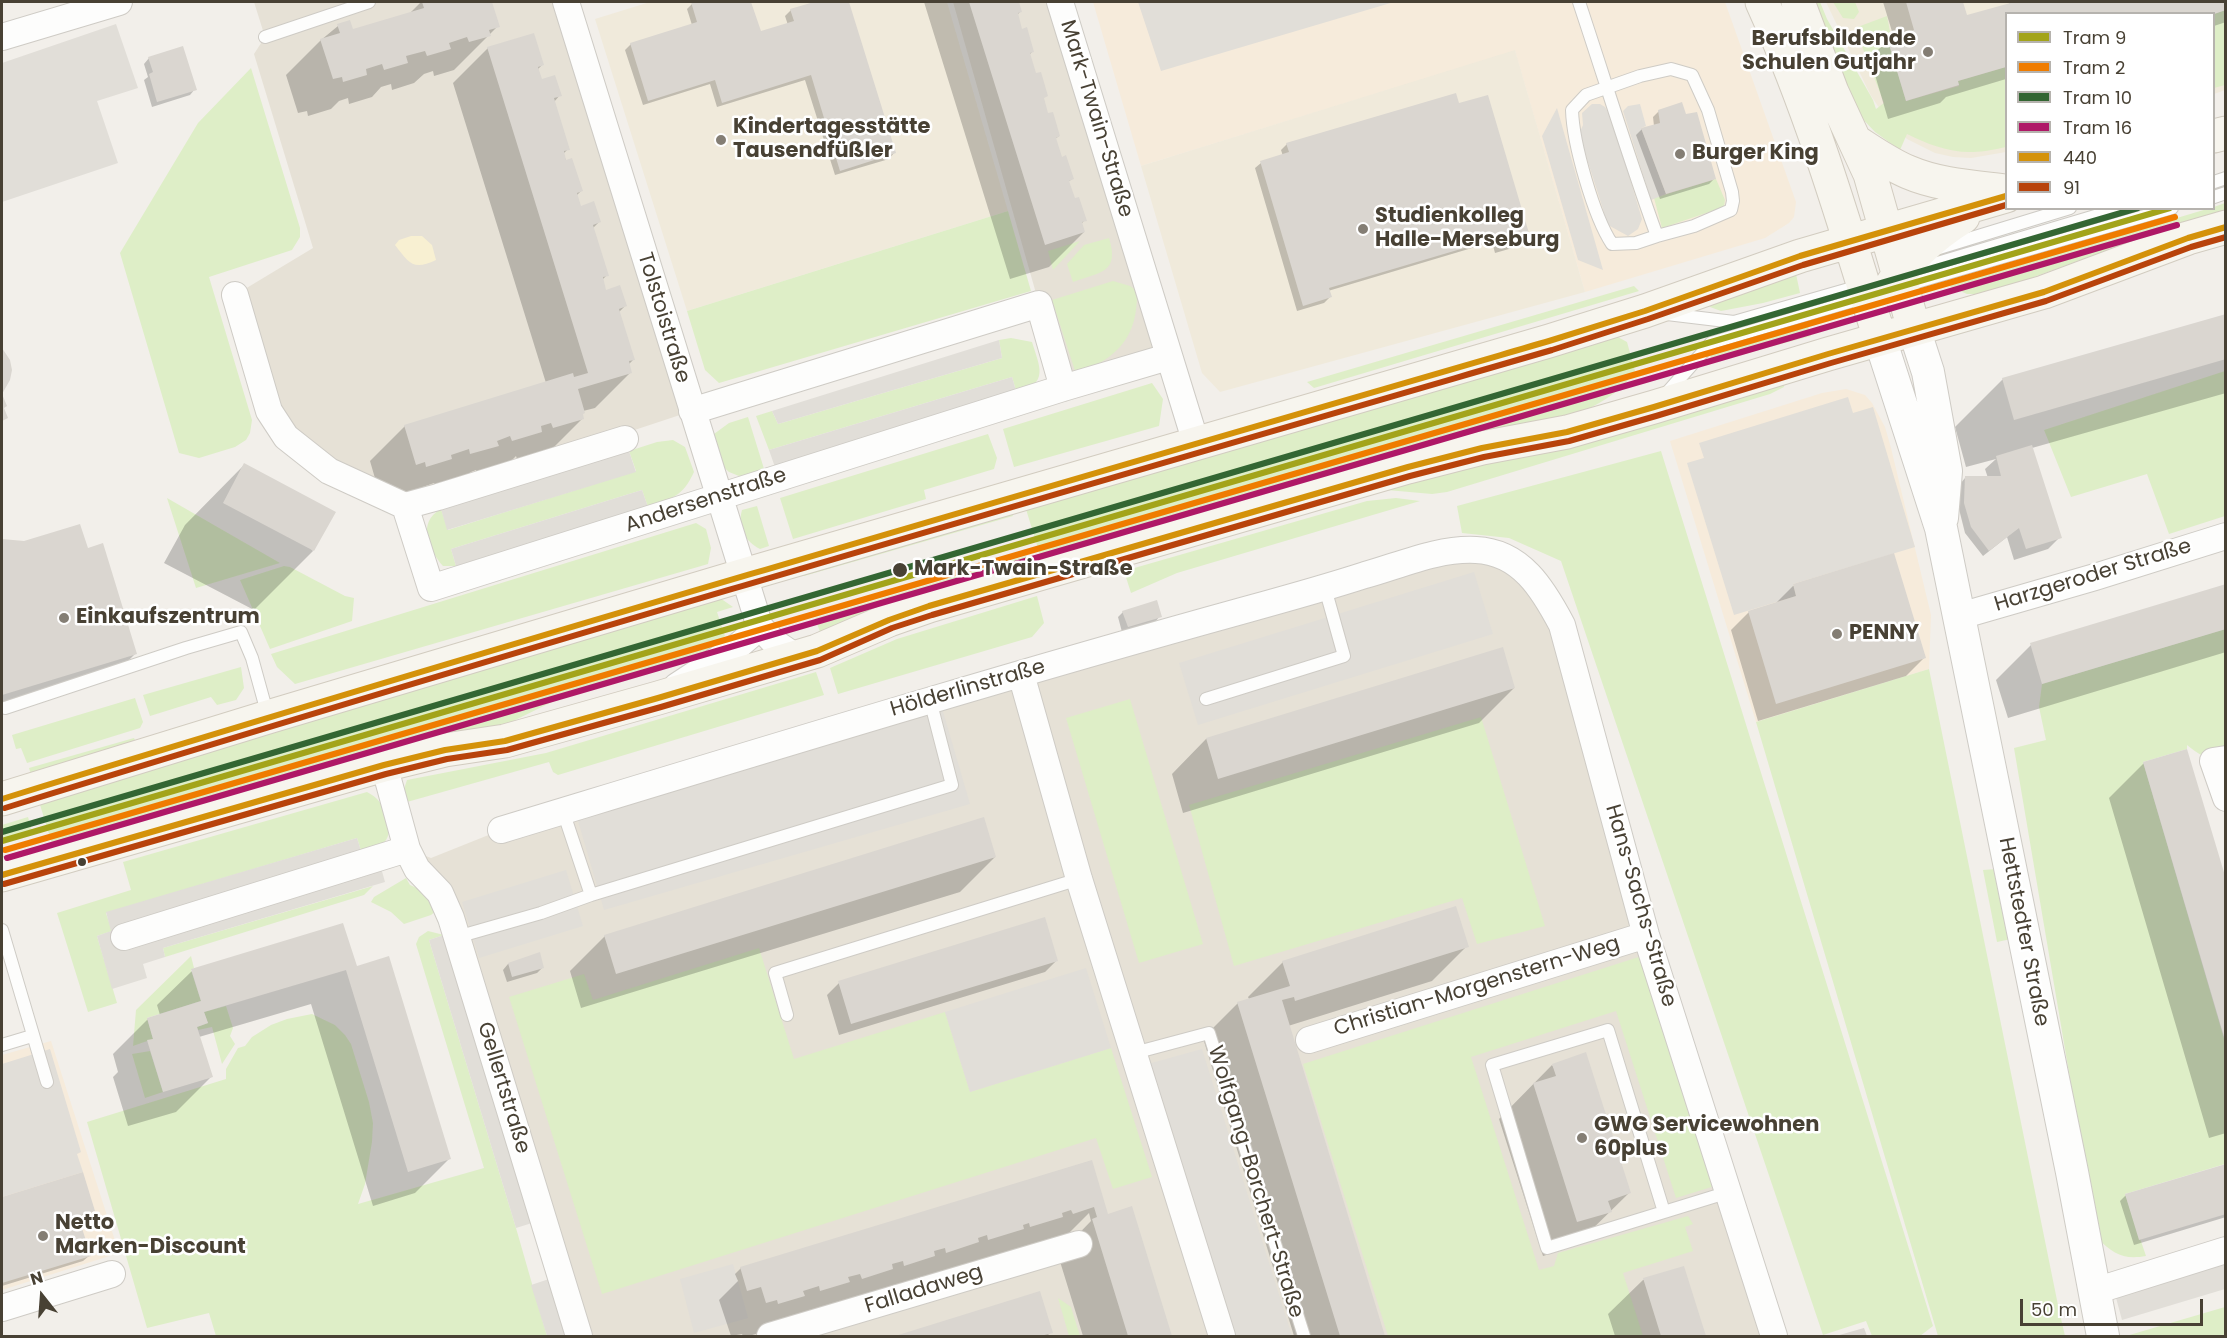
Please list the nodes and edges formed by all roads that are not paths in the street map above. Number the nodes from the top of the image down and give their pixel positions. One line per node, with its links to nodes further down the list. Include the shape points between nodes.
1 (119, 2): 8 (street)
2 (369, 2): 9 (lane)
3 (1060, 2): 26 (street, Mark-Twain-Straße)
4 (1580, 2): 10 (lane)
5 (1762, 2): 19 (main road)
6 (1798, 2): 11 (main road)
7 (573, 3): 29 (street, Tolstoistraße)
8 (2, 37)
9 (265, 37)
10 (1607, 88): 18 (lane); 18 (lane, via 1586,95 1572,110 1573,131 1603,231 1612,244 1636,243); 18 (lane, via 1671,69 1683,71 1697,82 1708,110 1732,192 1731,210)
11 (1855, 141): 12 (main road, via 1890,163 1921,176); 17 (main road, via 1875,190)
12 (2001, 196): 17 (main road); 20 (main road, via 1959,219)
13 (2063, 210): 20 (lane)
14 (2118, 210): 21 (lane)
15 (2164, 210): 21 (lane)
16 (2226, 228): 24 (main road, via 2188,238 2044,292)
17 (1886, 232): 19 (main road); 20 (lane, via 1904,246); 21 (main road)
18 (1657, 236)
19 (1850, 242): 21 (main road); 23 (main road)
20 (1919, 251): 21 (main road)
21 (1881, 285): 23 (lane, via 1734,322); 24 (main road); 25 (main road); 28 (lane, via 1711,343)
22 (235, 295): 33 (street, via 269,411 286,437 329,471)
23 (1645, 311): 31 (main road)
24 (1914, 329): 25 (main road); 34 (street, Hettstedter Straße, via 1928,372 1946,471)
25 (1880, 339): 28 (main road); 34 (street, Hettstedter Straße)
26 (1168, 357): 27 (street, Andersenstraße); 31 (street, Mark-Twain-Straße)
27 (1063, 388): 29 (street, via 1039,304); 32 (street, Andersenstraße)
28 (1654, 407): 41 (main road, via 1567,432 1408,467 928,606)
29 (692, 411): 32 (street, Tolstoistraße)
30 (625, 439): 33 (street)
31 (1196, 443): 37 (main road)
32 (719, 496): 33 (street, Andersenstraße, via 431,588); 37 (street, Tolstoistraße)
33 (405, 506)
34 (1941, 528): 39 (street, Hettstedter Straße)
35 (2226, 536): 39 (street, Harzgeroder Straße)
36 (1438, 553): 38 (street, Hölderlinstraße); 59 (street, Hans-Sachs-Straße, via 1479,550 1502,556 1536,581 1548,599 1562,625)
37 (744, 575): 40 (street, Tolstoistraße); 47 (main road)
38 (1325, 588): 42 (street, Hölderlinstraße); 44 (lane, via 1344,656)
39 (1960, 616): 73 (street, Hettstedter Straße)
40 (760, 627): 41 (street); 43 (street, via 738,646)
41 (796, 657): 43 (main road)
42 (1021, 674): 45 (street, Hölderlinstraße); 56 (street)
43 (658, 698): 49 (main road, via 506,741)
44 (1206, 699)
45 (930, 700): 52 (street, Hölderlinstraße); 57 (lane, via 952,785)
46 (5, 708): 47 (lane, via 242,632)
47 (268, 717): 51 (main road)
48 (2226, 759): 50 (street, via 2213,761)
49 (384, 765): 54 (street, Gellertstraße); 55 (main road)
50 (2226, 798)
51 (2, 799)
52 (563, 811): 53 (street, Hölderlinstraße); 57 (lane)
53 (501, 830)
54 (407, 849): 60 (street); 61 (street, Gellertstraße, via 417,869 440,893)
55 (2, 875)
56 (1079, 879): 62 (lane, via 775,973); 66 (street)
57 (591, 895): 61 (lane)
58 (2, 930): 63 (lane)
59 (1646, 935): 64 (street, Christian-Morgenstern-Weg); 68 (street, Hans-Sachs-Straße)
60 (124, 937)
61 (457, 937): 75 (street, Gellertstraße)
62 (788, 1015)
63 (32, 1036): 65 (lane); 67 (lane)
64 (1309, 1040)
65 (2, 1045)
66 (1134, 1053): 77 (street); 78 (lane, Wolfgang-Borchert-Straße, via 1209,1033)
67 (46, 1082)
68 (1729, 1192): 69 (lane); 79 (street, Hans-Sachs-Straße)
69 (1664, 1212): 69 (lane, via 1547,1248 1492,1065 1608,1030)
70 (1079, 1244): 76 (street, Falladaweg)
71 (2226, 1250): 73 (street)
72 (112, 1275): 74 (street)
73 (2095, 1291): 80 (street, Hettstedter Straße)
74 (2, 1308)
75 (579, 1336)
76 (770, 1336)
77 (1222, 1336)
78 (1304, 1336)
79 (1774, 1336)
80 (2103, 1336)

